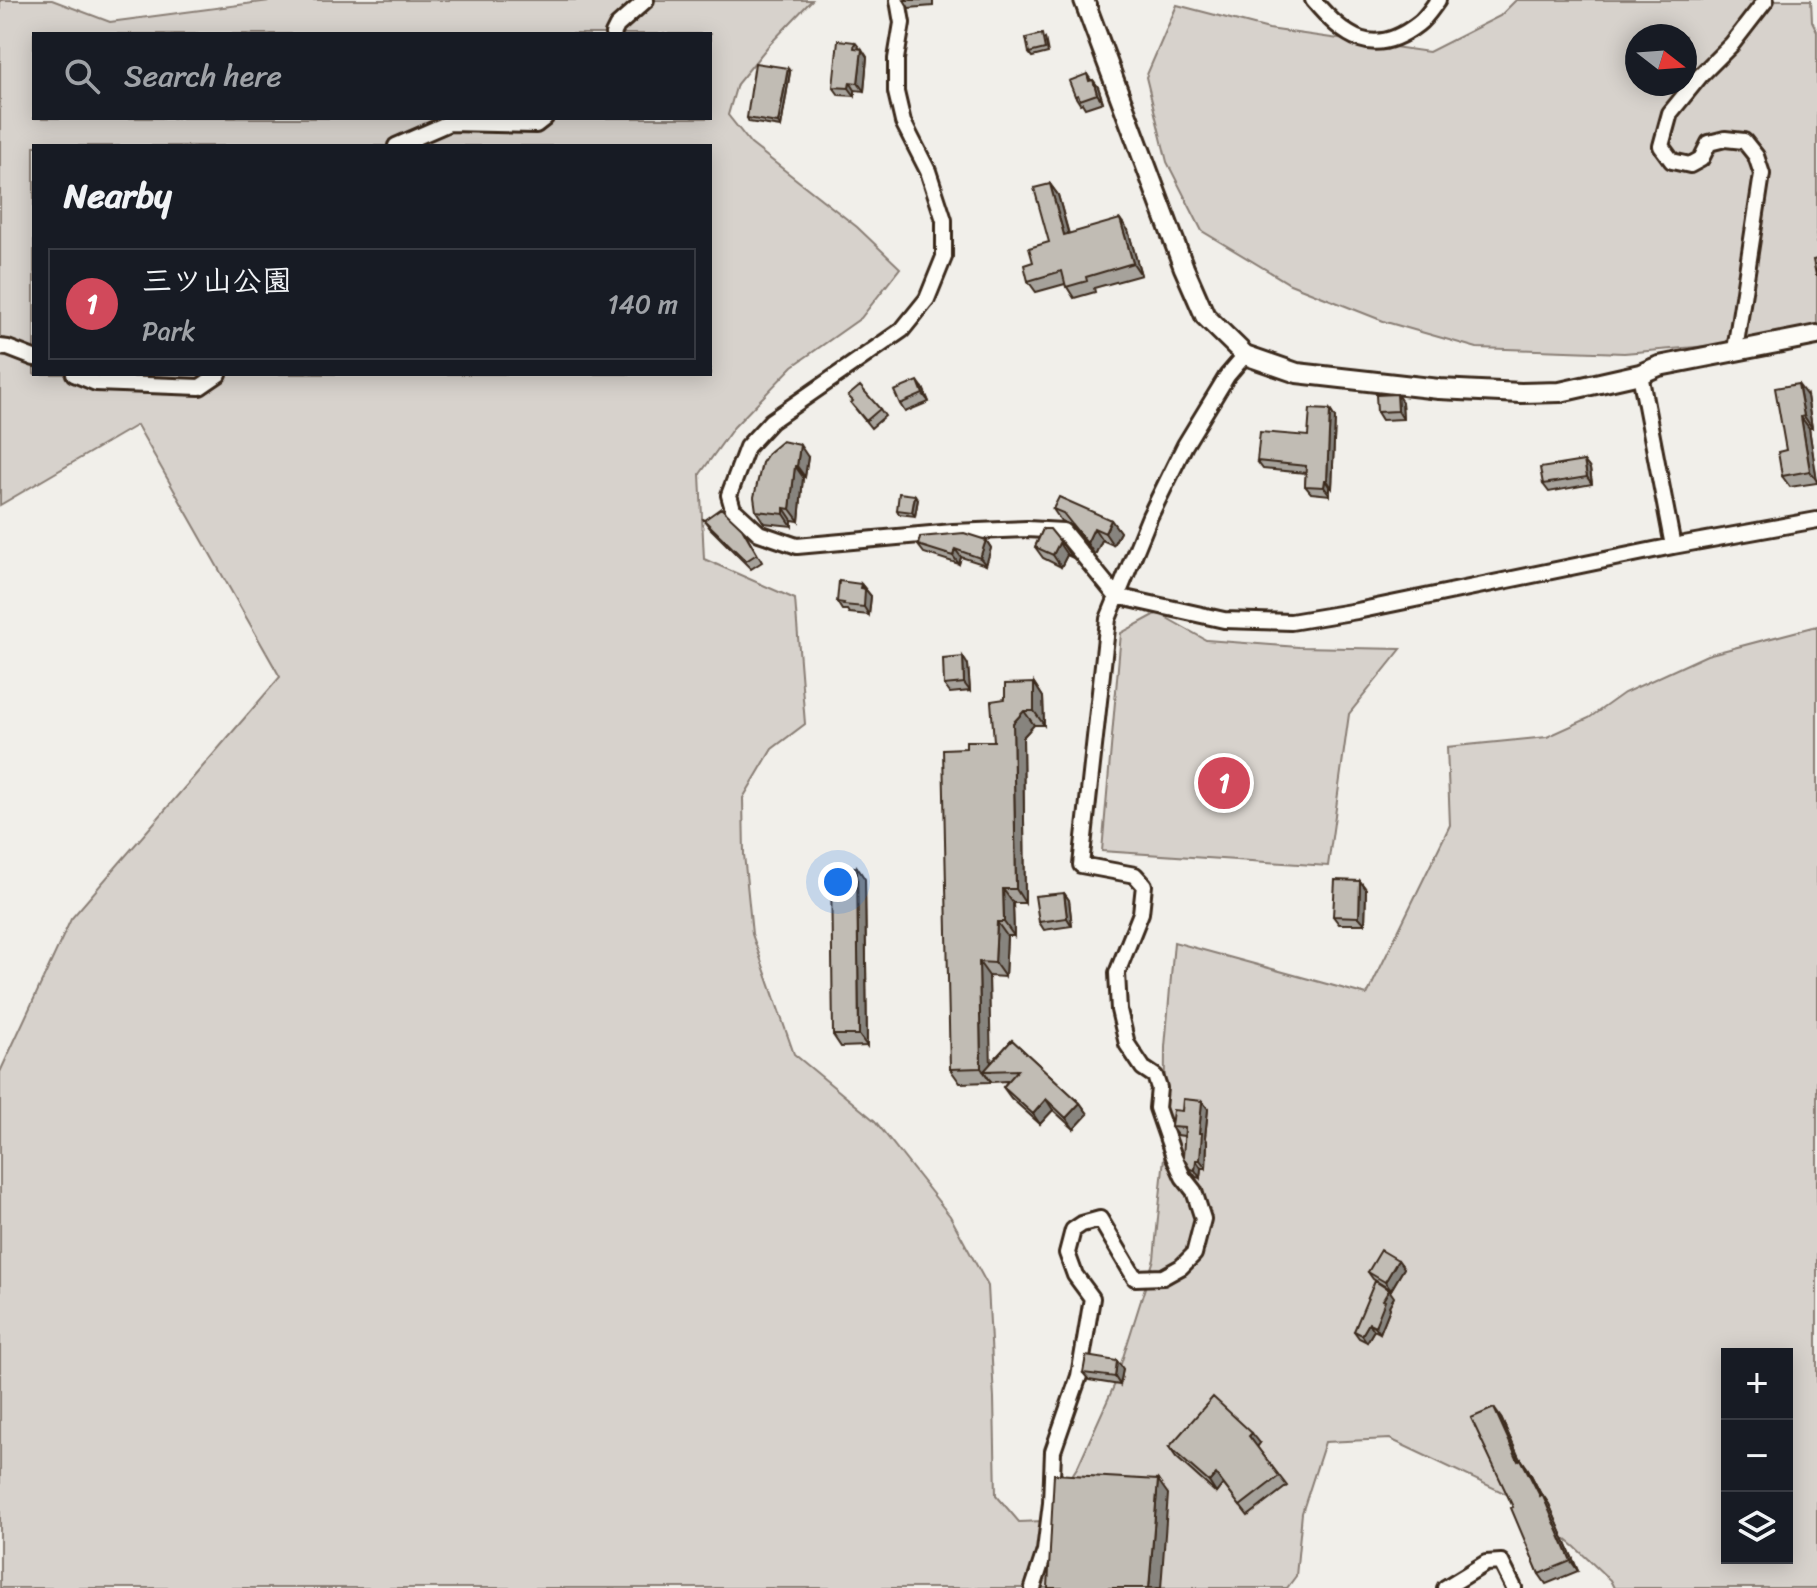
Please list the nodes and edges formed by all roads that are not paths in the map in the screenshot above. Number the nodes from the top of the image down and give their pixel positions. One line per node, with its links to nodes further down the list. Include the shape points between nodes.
1 (646, 0): 7 (street)
2 (898, 0): 20 (street, via 902,23 896,92 944,220 944,257 927,299 902,330 771,421 747,447 729,495 733,509 759,533 797,546 953,532 1063,531)
3 (1084, 0): 13 (street, via 1205,316)
4 (1313, 0): 5 (street, via 1351,37 1375,43 1420,24)
5 (1438, 0)
6 (1766, 0): 12 (street, via 1670,113 1661,146 1672,161 1690,165 1701,159 1709,143 1725,139 1744,141 1756,156 1762,174)
7 (614, 32)
8 (542, 120): 9 (street, via 536,125 449,123)
9 (401, 144)
10 (1817, 335): 12 (street)
11 (0, 347): 14 (street)
12 (1735, 350): 15 (street)
13 (1245, 355): 15 (street, via 1297,373 1507,393 1560,392); 20 (street, via 1185,445)
14 (32, 357)
15 (1640, 374): 19 (street)
16 (79, 376): 17 (street, via 96,383 200,387)
17 (216, 376)
18 (1817, 520): 19 (street)
19 (1673, 546): 20 (street, via 1291,622 1224,620)
20 (1116, 596): 21 (street, via 1105,642 1081,865 1135,875 1144,885 1141,913 1117,973 1119,1010 1127,1044 1155,1076 1157,1108 1203,1219 1194,1254 1163,1277 1135,1278 1100,1219 1073,1230 1067,1253 1092,1298 1079,1376 1053,1451 1045,1551)
21 (1033, 1588)
22 (1445, 1588): 23 (street, via 1486,1563 1501,1562)
23 (1514, 1588)

